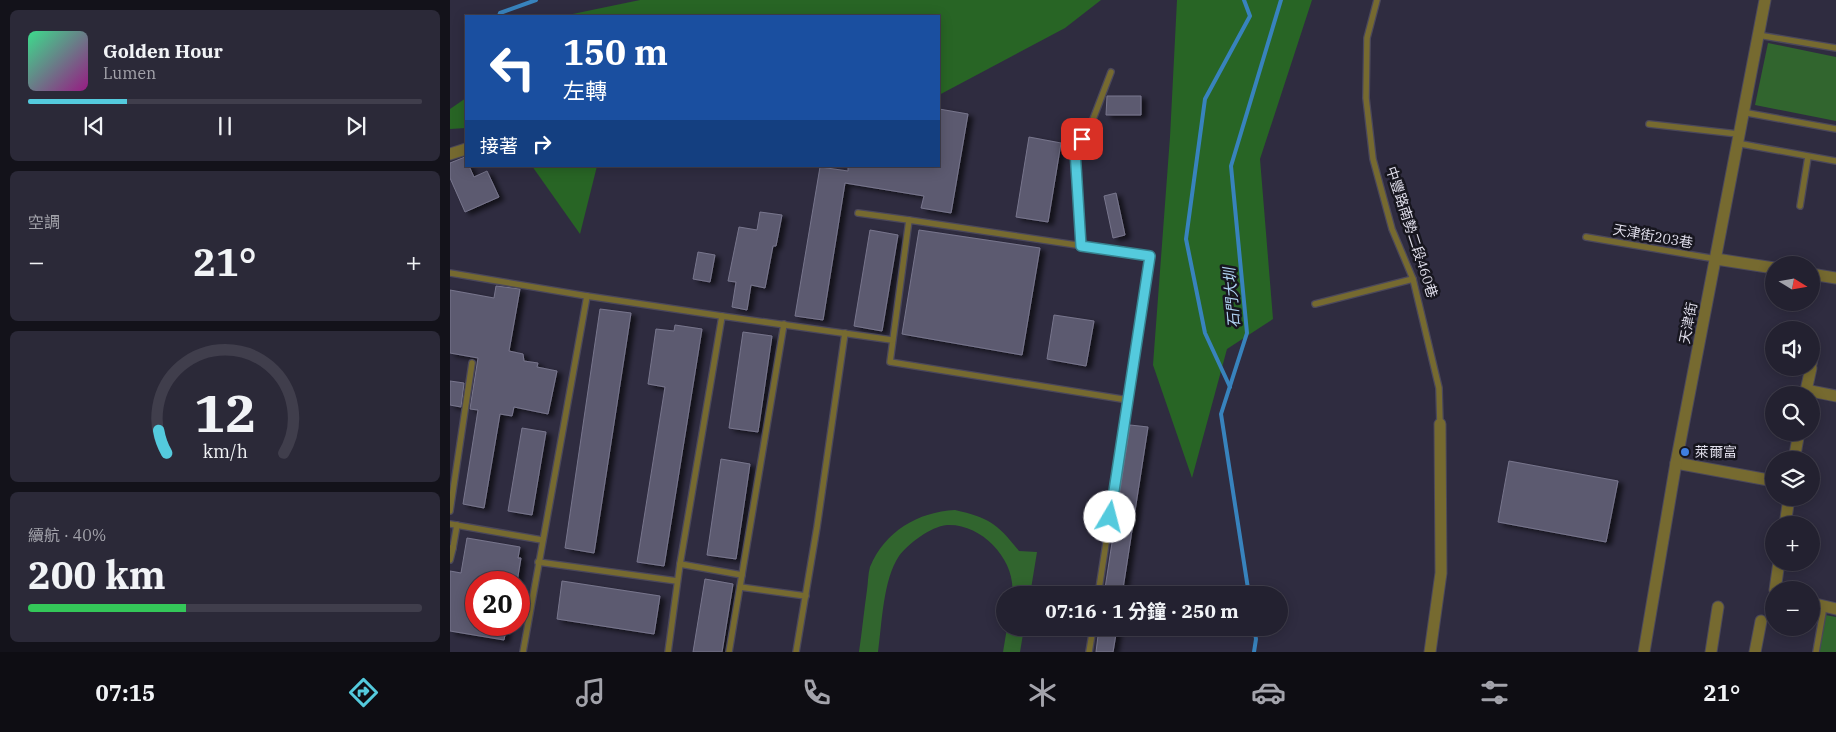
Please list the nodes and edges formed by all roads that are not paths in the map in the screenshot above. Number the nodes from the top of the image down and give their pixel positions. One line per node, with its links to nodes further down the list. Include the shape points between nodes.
1 (1377, 0): 24 (lane, 中豐路南勢二段460巷, via 1367,38 1366,89 1373,159 1392,228)
2 (1765, 0): 3 (street, 天津街)
3 (1758, 35): 4 (lane); 6 (street, 天津街)
4 (1836, 48)
5 (1111, 72): 18 (lane, via 1090,127 1075,150)
6 (1742, 112): 8 (lane); 9 (street, 天津街)
7 (1649, 124): 9 (lane)
8 (1836, 130)
9 (1737, 138): 12 (lane); 19 (street, 天津街)
10 (465, 149): 11 (street)
11 (450, 154)
12 (1808, 157): 13 (lane); 14 (lane)
13 (1836, 161)
14 (1800, 206)
15 (858, 212): 16 (lane)
16 (909, 220): 18 (lane); 30 (lane)
17 (1586, 237): 19 (lane, 天津街203巷)
18 (1081, 246): 34 (lane, via 1150,256)
19 (1716, 260): 20 (street); 36 (street, 天津街)
20 (1765, 267)
21 (450, 273): 25 (lane)
22 (1820, 275): 23 (street)
23 (1836, 278)
24 (1413, 279): 26 (lane); 35 (lane, 中豐路南勢二段460巷, via 1439,388)
25 (587, 296): 27 (lane); 41 (lane)
26 (1315, 304)
27 (722, 316): 28 (lane); 45 (lane)
28 (784, 324): 29 (lane); 46 (lane)
29 (845, 333): 30 (lane); 50 (lane)
30 (892, 340): 34 (lane, via 890,362)
31 (472, 363): 38 (lane)
32 (1820, 394): 33 (street)
33 (1836, 396)
34 (1128, 400): 48 (lane)
35 (1440, 424): 60 (street, 中豐路南勢二段460巷, via 1440,573)
36 (1676, 463): 37 (street); 61 (street, 天津街)
37 (1765, 479)
38 (450, 511)
39 (450, 524): 40 (lane)
40 (457, 526): 41 (lane); 42 (lane)
41 (542, 540): 44 (lane)
42 (451, 548): 43 (lane)
43 (450, 560)
44 (538, 562): 47 (lane); 55 (lane)
45 (680, 564): 46 (lane); 47 (lane)
46 (742, 575): 49 (lane)
47 (677, 581): 56 (lane)
48 (1099, 586)
49 (740, 587): 50 (lane); 57 (lane)
50 (806, 596): 58 (lane)
51 (1718, 607): 62 (street)
52 (1830, 608): 64 (lane)
53 (1761, 620): 63 (street)
54 (1092, 636): 59 (lane)
55 (523, 652)
56 (668, 652)
57 (729, 652)
58 (796, 652)
59 (1089, 652)
60 (1430, 652)
61 (1644, 652)
62 (1711, 652)
63 (1755, 652)
64 (1816, 652)

